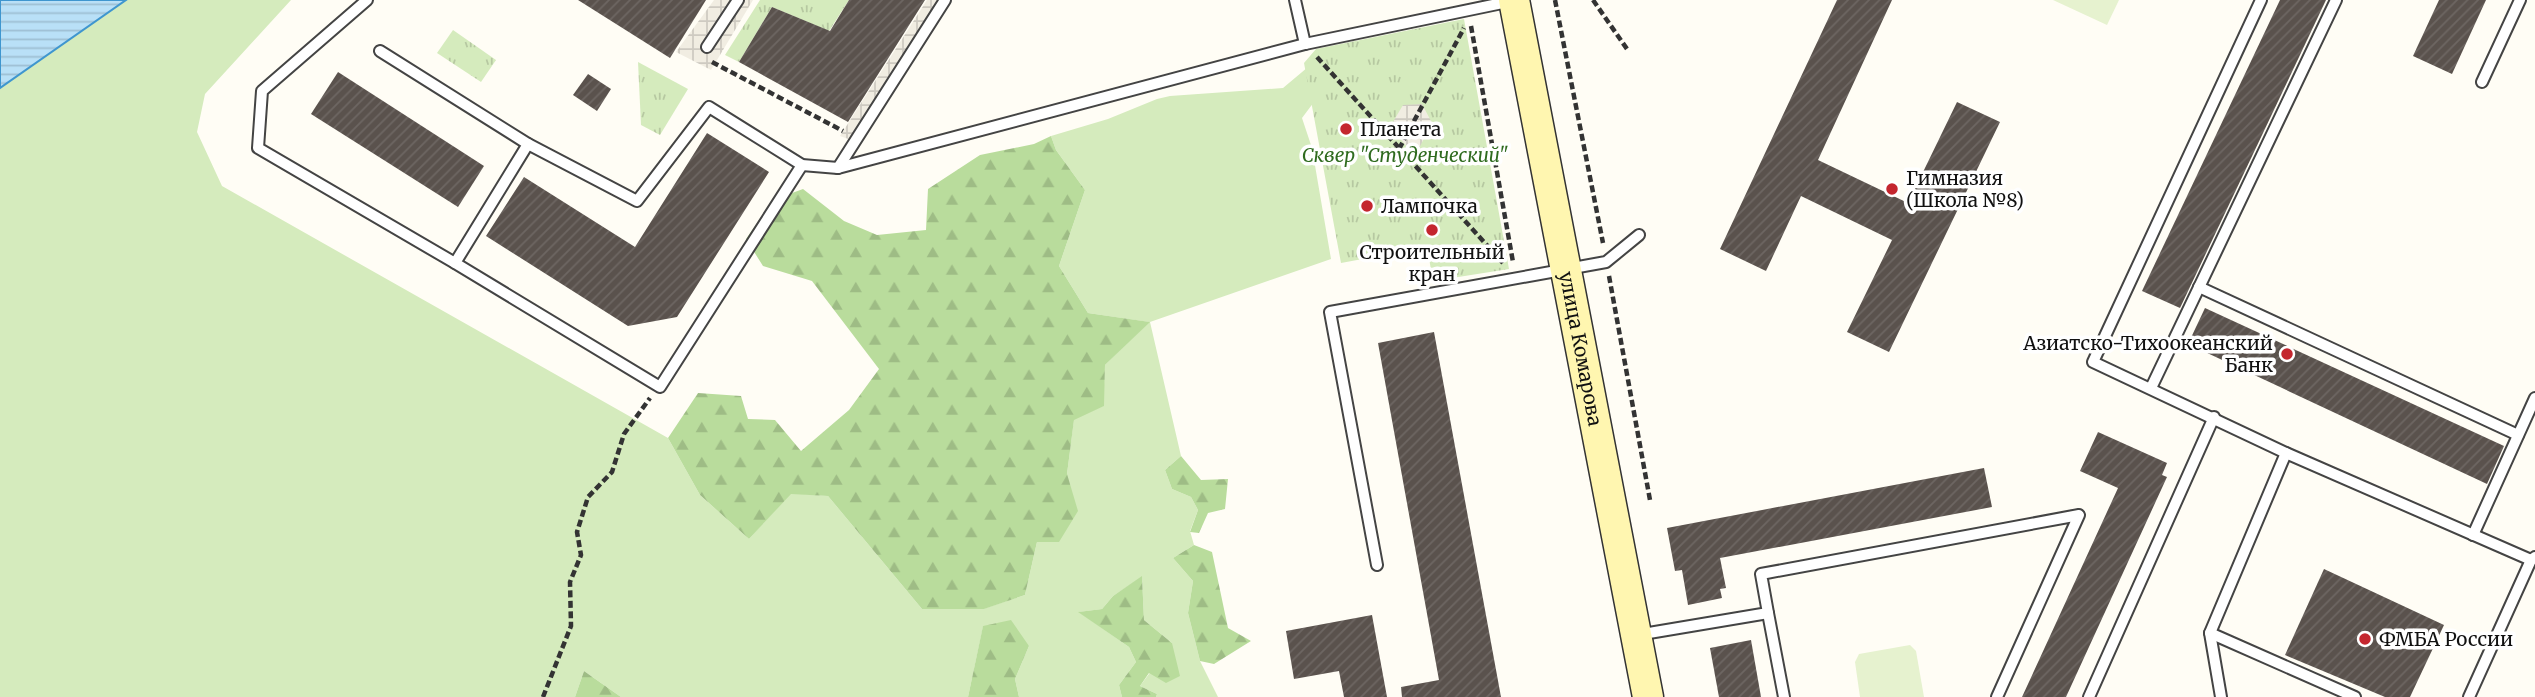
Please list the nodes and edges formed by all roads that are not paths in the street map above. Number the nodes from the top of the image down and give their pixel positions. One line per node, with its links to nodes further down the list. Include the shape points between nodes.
1 (366, 0): 17 (lane, via 262,91 258,148)
2 (738, 0): 10 (lane)
3 (945, 0): 15 (lane)
4 (1295, 0): 9 (lane)
5 (1515, 0): 9 (lane); 18 (street, улица Комарова)
6 (2261, 0): 20 (lane, via 2093,362)
7 (2336, 0): 19 (lane)
8 (2520, 0): 12 (lane)
9 (1305, 44): 15 (lane)
10 (707, 47)
11 (380, 51): 13 (lane)
12 (2482, 82)
13 (528, 144): 14 (lane, via 637,201 709,107); 17 (lane)
14 (802, 165): 15 (lane); 17 (lane, via 660,387)
15 (838, 168)
16 (1639, 235): 18 (lane, via 1606,262)
17 (455, 263)
18 (1566, 269): 27 (lane, via 1330,312); 30 (street, улица Комарова)
19 (2199, 287): 20 (lane); 23 (lane)
20 (2151, 388): 22 (lane)
21 (2535, 398): 23 (lane)
22 (2214, 417): 24 (lane); 34 (lane)
23 (2518, 435): 25 (lane)
24 (2286, 453): 25 (lane); 29 (lane)
25 (2473, 535): 26 (lane)
26 (2533, 559): 37 (lane)
27 (1377, 565)
28 (1768, 613): 30 (lane); 32 (lane); 33 (lane, via 1761,574 2079,515)
29 (2210, 633): 35 (lane); 36 (lane)
30 (1637, 635): 31 (street, улица Комарова)
31 (1648, 697)
32 (1784, 697)
33 (1997, 697)
34 (2089, 697)
35 (2221, 697)
36 (2355, 697)
37 (2469, 697)

